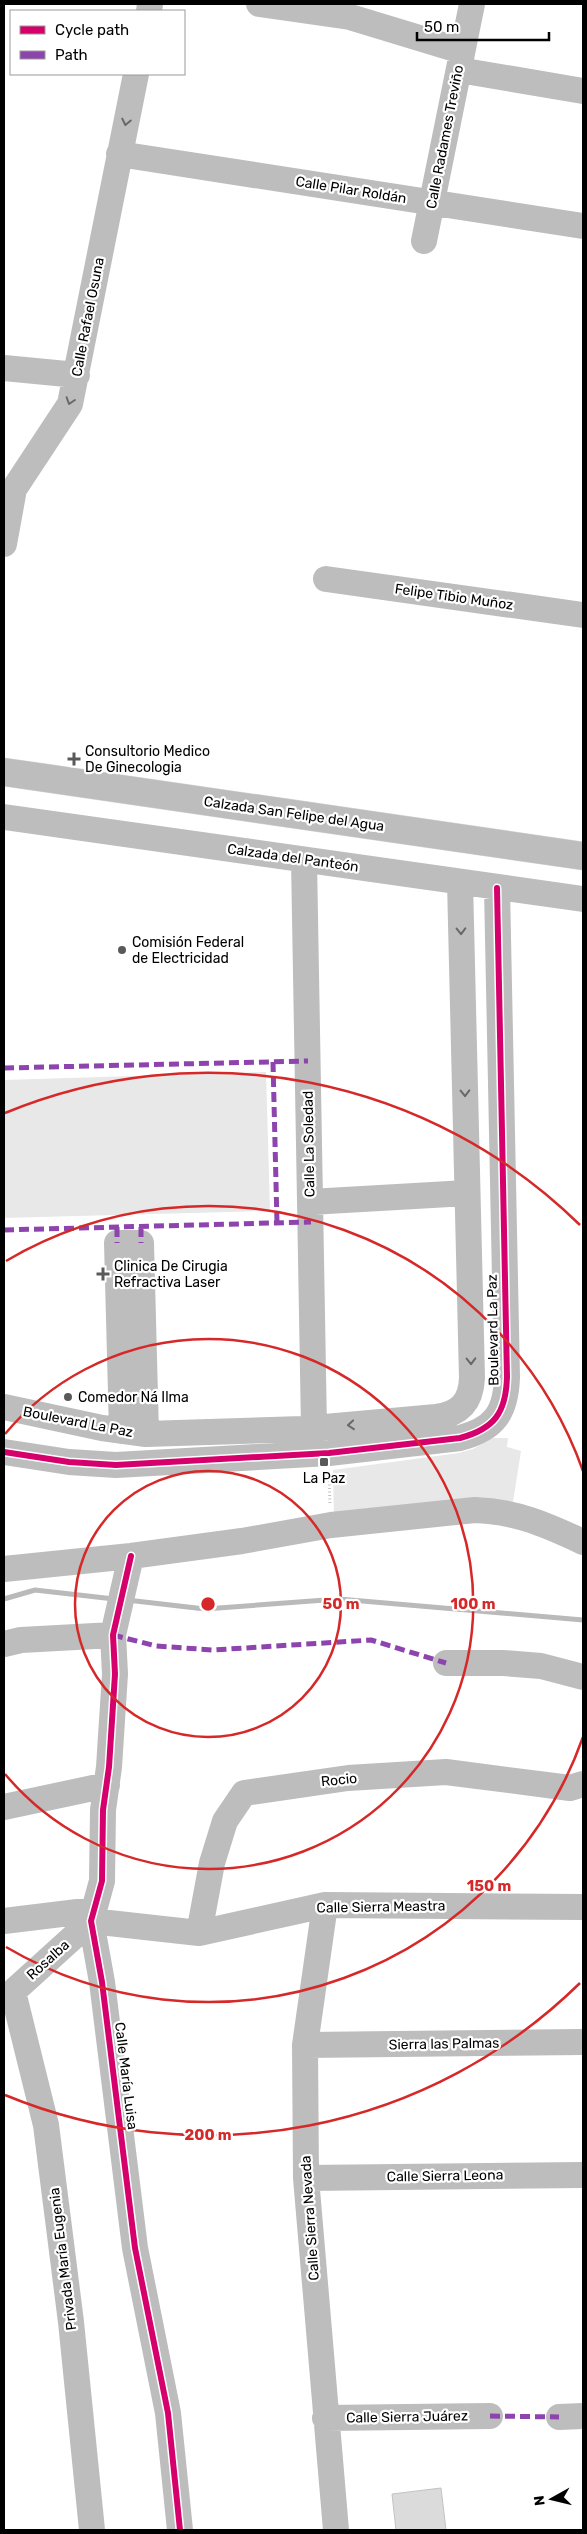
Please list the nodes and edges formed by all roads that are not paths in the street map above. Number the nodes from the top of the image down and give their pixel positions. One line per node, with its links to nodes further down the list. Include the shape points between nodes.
1 (259, 4): 3 (street, via 350,17)
2 (472, 4): 3 (street, Calle Radames Treviño)
3 (460, 60): 5 (street); 7 (street, Calle Radames Treviño)
4 (136, 75): 6 (street, Calle Rafael Osuna, one-way to 6)
5 (583, 91)
6 (119, 154): 7 (street, Calle Pilar Roldán); 11 (street, Calle Rafael Osuna)
7 (432, 203): 8 (street, Calle Pilar Roldán); 9 (street, Calle Radames Treviño)
8 (583, 226)
9 (424, 241)
10 (4, 368): 11 (street)
11 (77, 375): 12 (street, Calle Rafael Osuna, one-way to 12, via 70,404 14,489)
12 (4, 544)
13 (326, 579): 14 (street, Felipe Tibio Muñoz)
14 (583, 615)
15 (4, 772): 17 (main road, Calzada San Felipe del Agua)
16 (4, 817): 18 (street, Calzada del Panteón)
17 (583, 856)
18 (304, 860): 19 (street, Calzada del Panteón); 23 (street, Calle La Soledad)
19 (460, 882): 20 (street, Calzada del Panteón); 22 (street, Boulevard La Paz, one-way to 22)
20 (497, 888): 21 (street, Calzada del Panteón); 24 (street, Boulevard La Paz)
21 (583, 899)
22 (467, 1193): 23 (street); 25 (street, Boulevard La Paz)
23 (310, 1202): 29 (street, Calle La Soledad)
24 (504, 1244): 25 (street, via 495,1260 486,1264 478,1261); 27 (street, Boulevard La Paz)
25 (468, 1248): 26 (street, Boulevard La Paz)
26 (470, 1323): 27 (street, via 477,1310 487,1304 497,1307); 29 (street, Boulevard La Paz, one-way to 29, via 471,1388 469,1399 455,1412 436,1417)
27 (506, 1324): 31 (street, Boulevard La Paz, via 505,1400 492,1424 474,1434 329,1453 145,1464 69,1462)
28 (4, 1407): 30 (street, Boulevard La Paz)
29 (314, 1428): 30 (street, Boulevard La Paz)
30 (134, 1433): 30 (street, via 141,1242 117,1243)
31 (4, 1452)
32 (583, 1542): 33 (street, via 519,1515 475,1510 331,1525)
33 (131, 1556): 34 (street); 35 (street, Calle María Luisa)
34 (4, 1569)
35 (114, 1629): 36 (street); 39 (street, Calle María Luisa, via 115,1674)
36 (4, 1644)
37 (446, 1663): 38 (street, via 541,1666)
38 (583, 1677)
39 (107, 1784): 41 (street); 44 (street, Calle María Luisa, via 103,1810 102,1881)
40 (583, 1784): 46 (street, Rocio, via 570,1788 446,1772 348,1778 244,1793 225,1821 212,1863)
41 (4, 1807)
42 (324, 1905): 43 (street, Calle Sierra Meastra); 46 (street, Calle Sierra Meastra); 49 (street, Calle Sierra Nevada)
43 (583, 1907)
44 (93, 1915): 45 (street, Calle Sierra Meastra); 46 (street, Calle Sierra Meastra); 47 (street, Rosalba); 55 (street, Calle María Luisa, via 135,2248 168,2414)
45 (4, 1921)
46 (199, 1933)
47 (8, 1996): 54 (street, Privada María Eugenia, via 46,2124 73,2338)
48 (583, 2042): 49 (street, Sierra las Palmas)
49 (305, 2045): 51 (street, Calle Sierra Nevada)
50 (583, 2175): 51 (street, Calle Sierra Leona)
51 (306, 2178): 53 (street, Calle Sierra Nevada)
52 (490, 2416): 53 (street, Calle Sierra Juárez)
53 (325, 2418): 56 (street, Calle Sierra Nevada)
54 (92, 2530)
55 (180, 2530)
56 (336, 2530)

